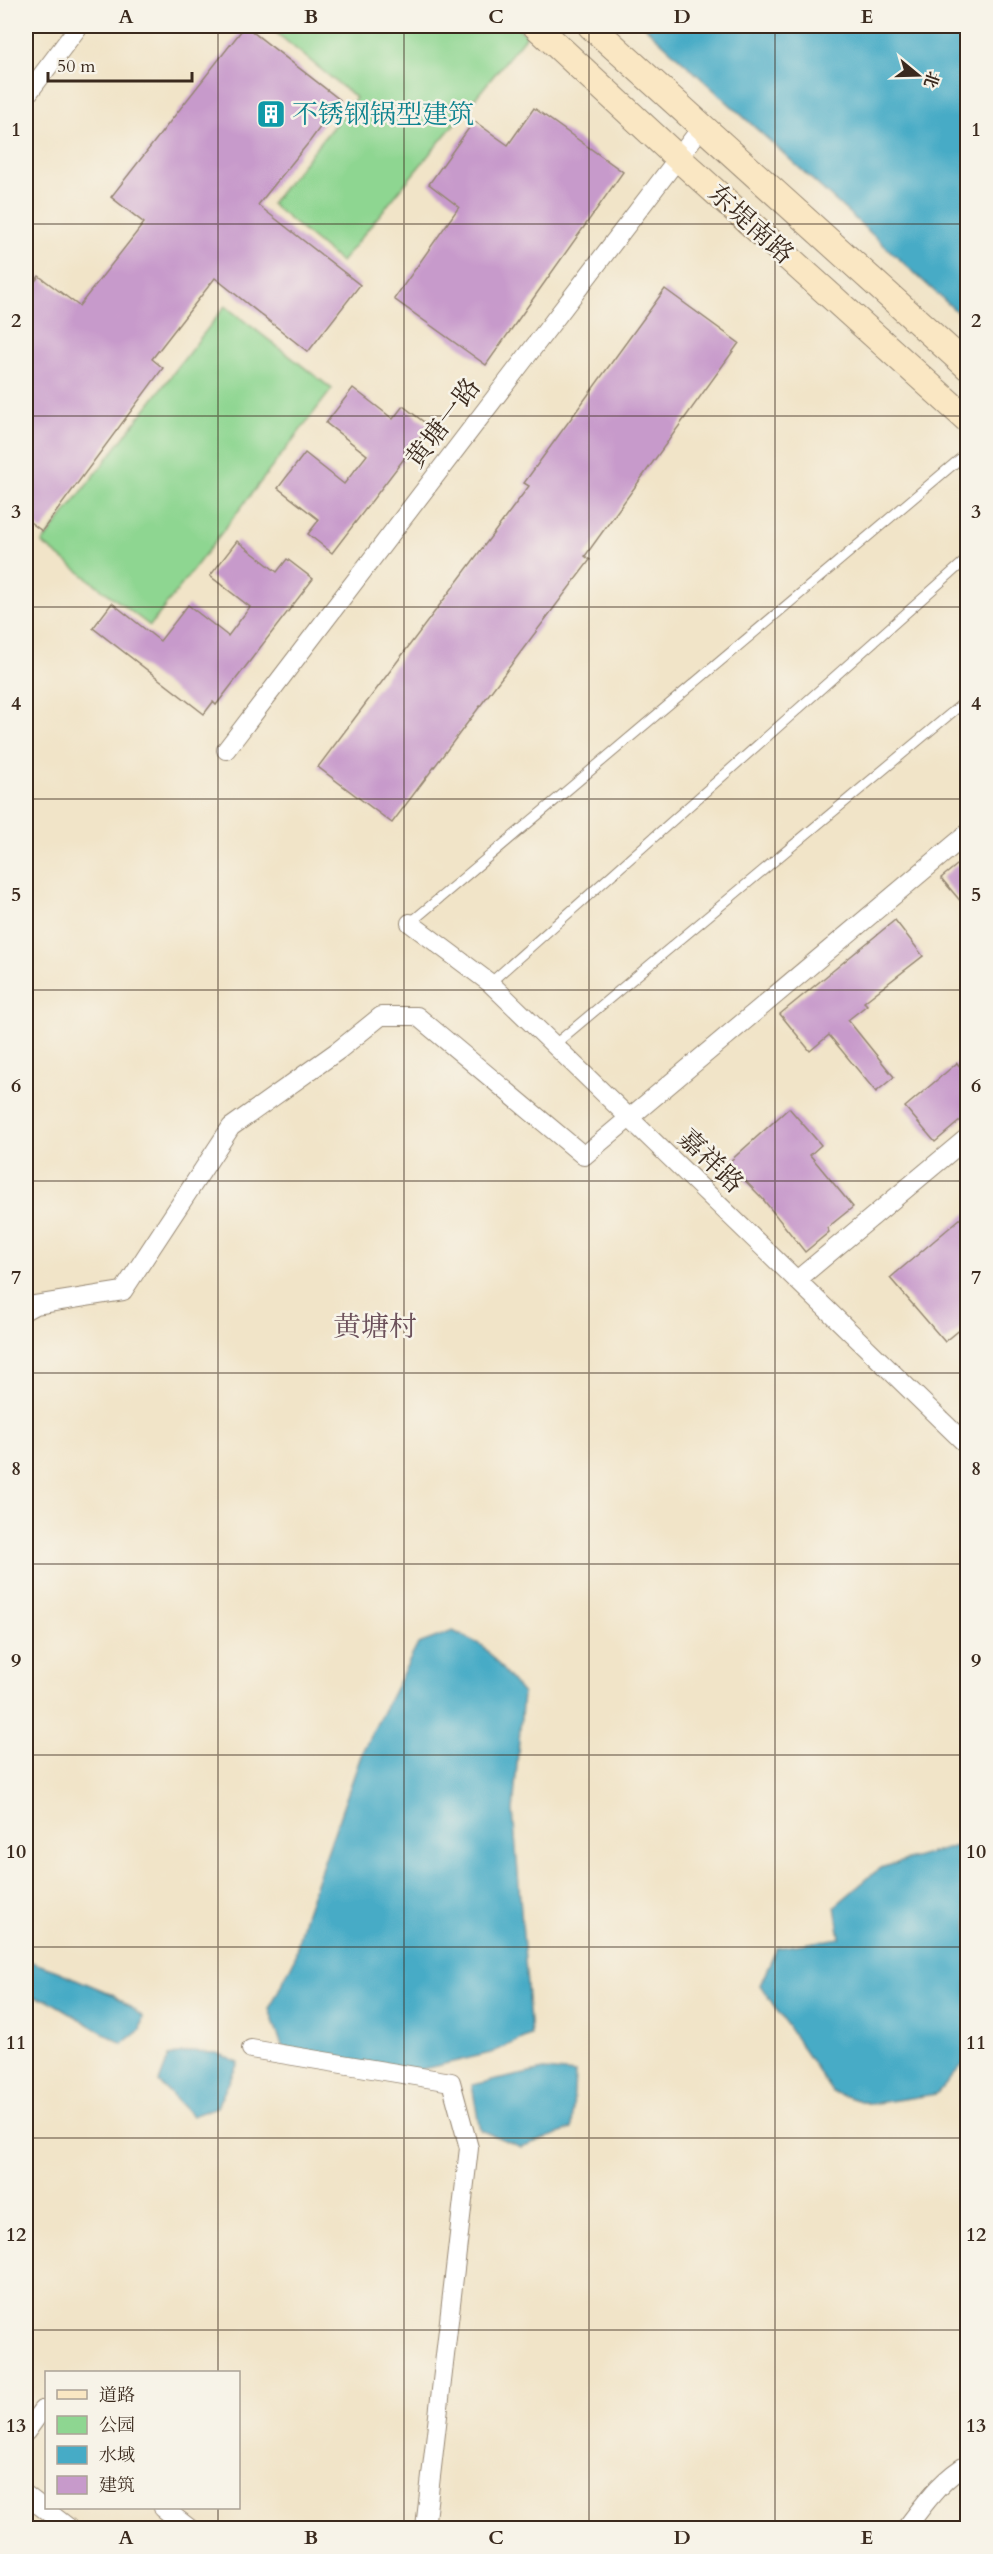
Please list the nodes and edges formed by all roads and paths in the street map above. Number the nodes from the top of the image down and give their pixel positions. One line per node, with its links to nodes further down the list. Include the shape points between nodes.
1 (79, 26): 4 (street)
2 (536, 26): 6 (main road, 东堤南路)
3 (591, 26): 5 (main road, 东堤南路)
4 (26, 96)
5 (701, 128): 6 (street, 黄塘一路); 7 (main road, 东堤南路)
6 (678, 158): 8 (main road, 东堤南路); 12 (street, 黄塘一路)
7 (968, 367)
8 (968, 420)
9 (968, 452): 14 (lane)
10 (968, 558): 15 (lane)
11 (968, 699): 16 (lane)
12 (225, 750)
13 (968, 833): 17 (street)
14 (410, 923): 15 (street, 嘉祥路)
15 (490, 984): 16 (street, 嘉祥路)
16 (554, 1045): 17 (street, 嘉祥路)
17 (631, 1119): 19 (street, 嘉祥路); 20 (street, via 584,1156 417,1016 381,1016 231,1126 123,1292 35,1305)
18 (968, 1137): 19 (street)
19 (797, 1280): 21 (street, 嘉祥路)
20 (26, 1310)
21 (968, 1446)
22 (251, 2049): 30 (street, via 451,2082 469,2148)
23 (44, 2411): 24 (street)
24 (26, 2432)
25 (968, 2464): 31 (street, via 939,2487)
26 (26, 2494): 28 (street)
27 (164, 2509): 29 (street)
28 (69, 2529)
29 (189, 2529)
30 (425, 2529)
31 (906, 2529)

